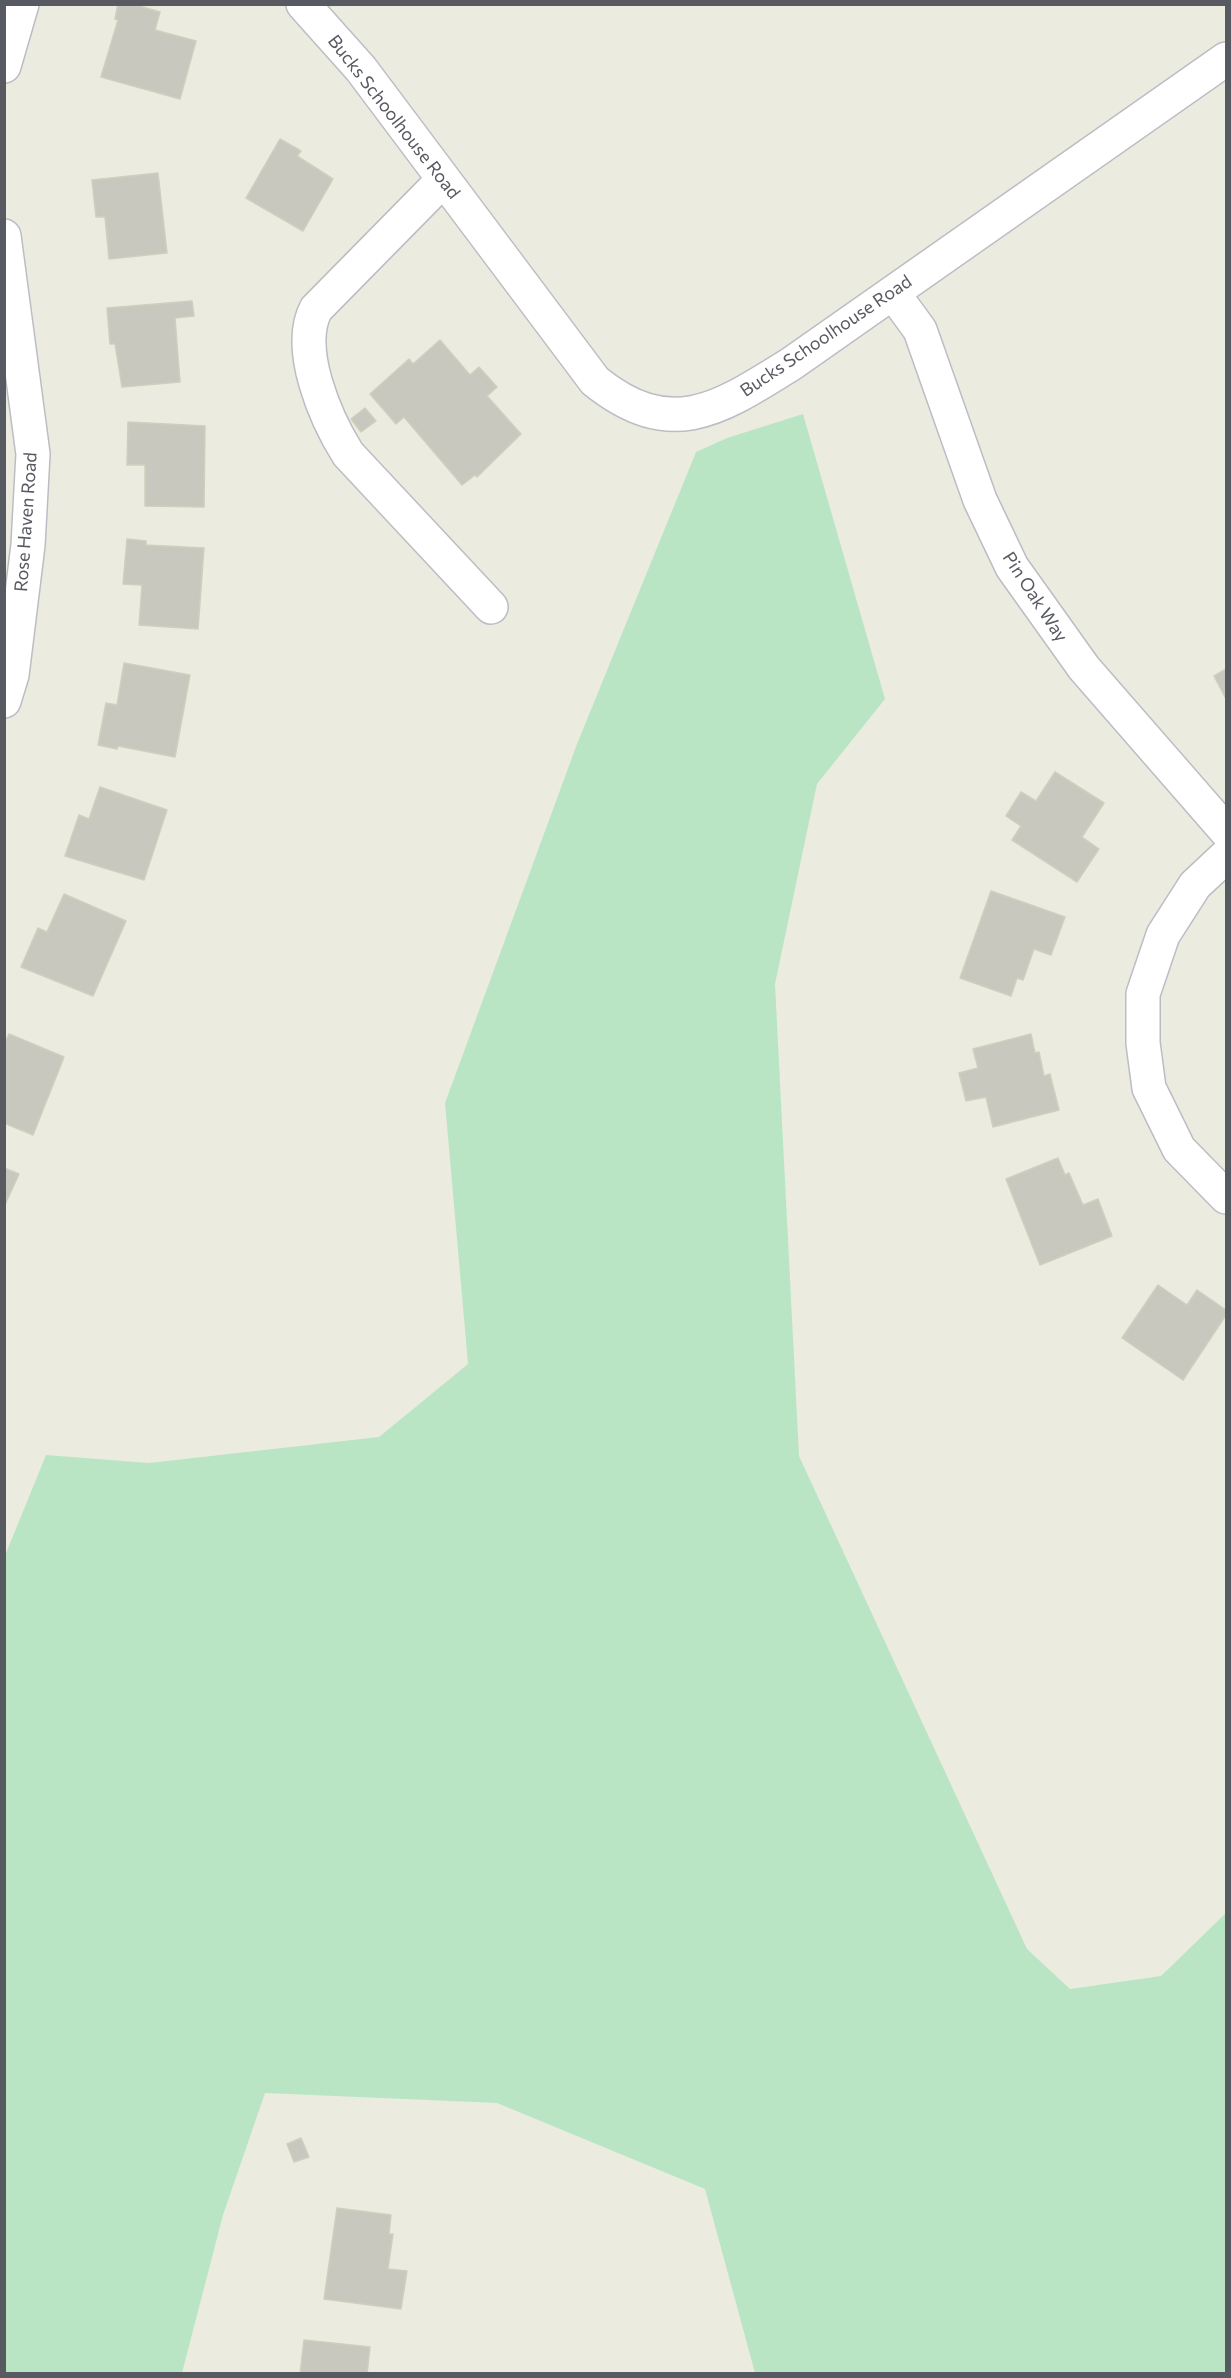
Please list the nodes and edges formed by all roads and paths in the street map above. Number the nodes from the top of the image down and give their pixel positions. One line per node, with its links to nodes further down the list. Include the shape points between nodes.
1 (22, 4): 4 (street)
2 (303, 4): 5 (street, Bucks Schoolhouse Road, via 361,69)
3 (1227, 58): 7 (street, Bucks Schoolhouse Road)
4 (4, 66)
5 (443, 180): 7 (street, Bucks Schoolhouse Road, via 595,381 630,405 650,413 673,416 695,412 752,388); 8 (street, via 316,309 309,323 309,350 324,408 348,454)
6 (4, 236): 9 (street, Rose Haven Road, via 33,454 28,545 12,675)
7 (892, 293): 10 (street, Pin Oak Way, via 920,330 980,500 1012,567 1084,668)
8 (490, 607)
9 (4, 701)
10 (1227, 831)
11 (1227, 856): 12 (street, via 1195,885 1163,934 1143,994 1143,1043 1149,1088 1179,1149)
12 (1227, 1197)

